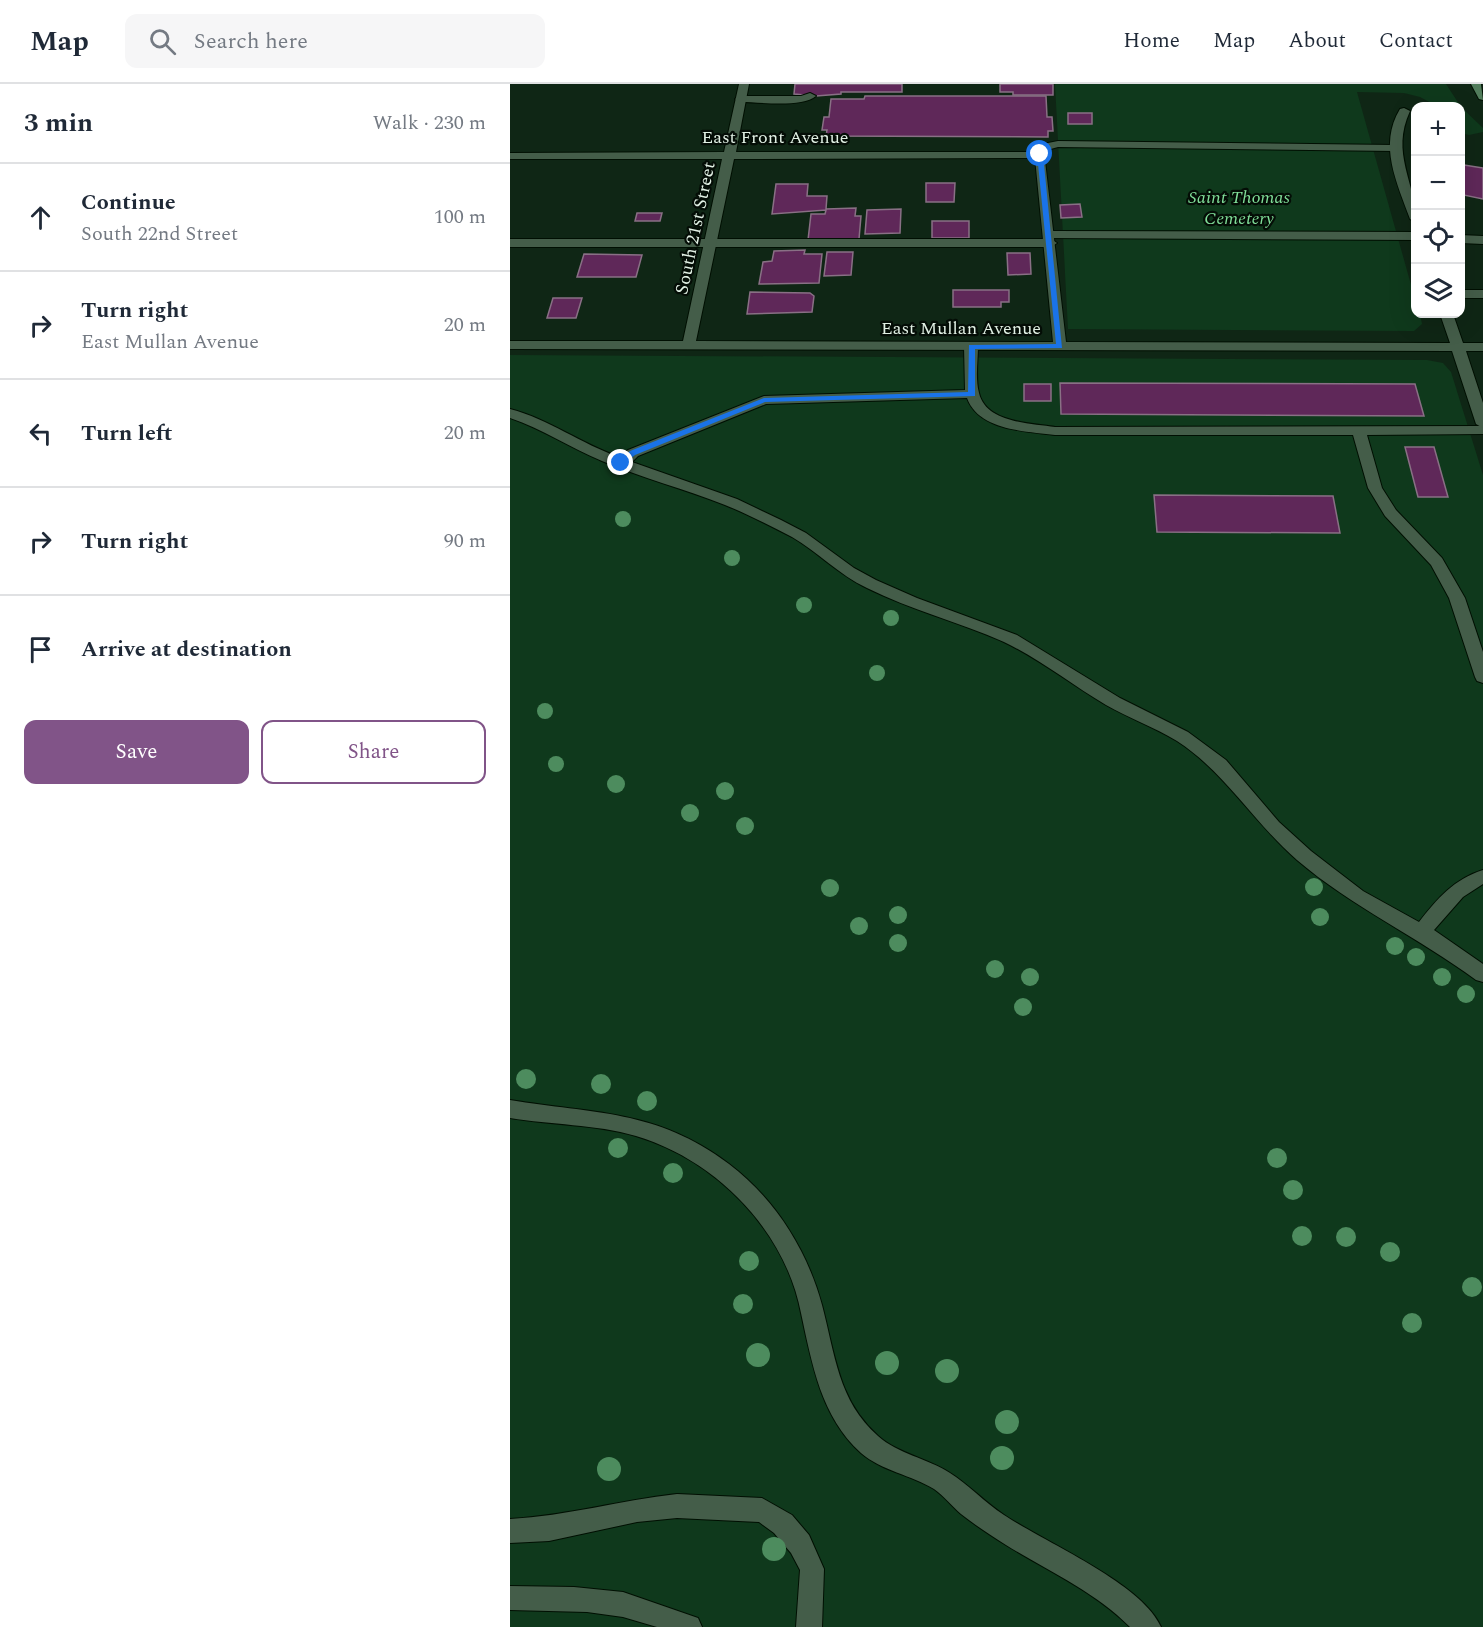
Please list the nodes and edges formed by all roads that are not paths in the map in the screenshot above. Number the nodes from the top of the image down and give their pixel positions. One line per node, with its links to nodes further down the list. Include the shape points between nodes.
1 (744, 84): 5 (street, South 21st Street)
2 (1476, 84): 4 (street)
3 (810, 96): 5 (street)
4 (1483, 97)
5 (741, 99): 9 (street, South 21st Street)
6 (1404, 111): 7 (street, via 1395,125)
7 (1394, 148): 8 (street, via 1058,144 1042,147); 11 (street)
8 (1040, 154): 9 (street, East Front Avenue); 13 (street)
9 (729, 155): 10 (street, East Front Avenue); 17 (street, South 21st Street)
10 (510, 156)
11 (1413, 210)
12 (1411, 236): 13 (street)
13 (1050, 239): 17 (street); 24 (street)
14 (1465, 239): 15 (street)
15 (1483, 240)
16 (510, 243): 17 (street)
17 (710, 243): 22 (street, South 21st Street)
18 (1465, 294): 19 (street)
19 (1483, 294)
20 (1448, 318): 25 (street)
21 (510, 345): 22 (street, East Mullan Avenue)
22 (688, 345): 23 (street, East Mullan Avenue)
23 (971, 346): 24 (street, East Mullan Avenue); 27 (street)
24 (1060, 347): 25 (street, East Mullan Avenue)
25 (1458, 347): 26 (street, East Mullan Avenue); 29 (street)
26 (1483, 348)
27 (972, 394): 31 (street, via 978,408 1005,424 1055,431); 32 (street, via 764,400 633,453)
28 (510, 413): 32 (street, via 542,424)
29 (1483, 424)
30 (1483, 430): 31 (street)
31 (1359, 432): 33 (street, via 1375,488 1390,513 1437,562 1457,598)
32 (621, 463): 35 (street, via 732,502 776,523 871,584 1011,639 1114,702 1182,736 1220,764 1273,827 1305,856 1357,896)
33 (1483, 677)
34 (1483, 877): 35 (street, via 1472,880)
35 (1421, 933): 36 (street)
36 (1483, 974)
37 (510, 1108): 42 (street, via 601,1120 660,1135 729,1176 782,1234 796,1259 808,1289 825,1377 850,1425 872,1446 942,1482 1013,1535 1116,1597)
38 (510, 1531): 41 (street, via 549,1529 637,1510 677,1506 762,1510 783,1524 800,1544 812,1569)
39 (510, 1598): 40 (street, via 615,1603)
40 (689, 1627)
41 (809, 1627)
42 (1148, 1627)

